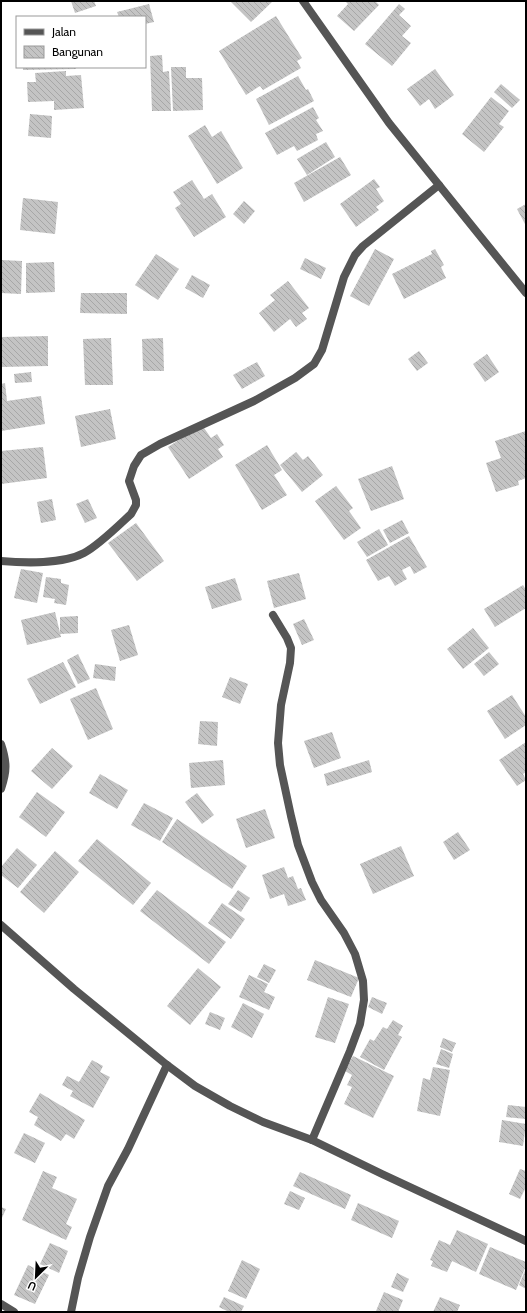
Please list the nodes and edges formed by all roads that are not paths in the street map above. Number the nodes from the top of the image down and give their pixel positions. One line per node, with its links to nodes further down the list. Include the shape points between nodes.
1 (303, 1): 2 (street, via 389,123)
2 (439, 185): 3 (street); 4 (street, via 355,255 344,277 322,350 314,364 254,401 141,455 129,482 136,500 134,510 84,553 64,559 34,562)
3 (526, 293)
4 (1, 561)
5 (273, 615): 10 (street, via 291,648 281,705 278,743 280,765 298,846 321,900 355,954 363,981 364,1000 360,1024)
6 (1, 744): 7 (street, via 6,771)
7 (1, 789)
8 (1, 925): 9 (street)
9 (167, 1065): 10 (street, via 195,1086 230,1106 263,1122); 14 (street, via 108,1186 90,1237)
10 (312, 1140): 11 (street)
11 (526, 1241)
12 (1, 1304): 13 (street)
13 (14, 1312)
14 (71, 1312)

